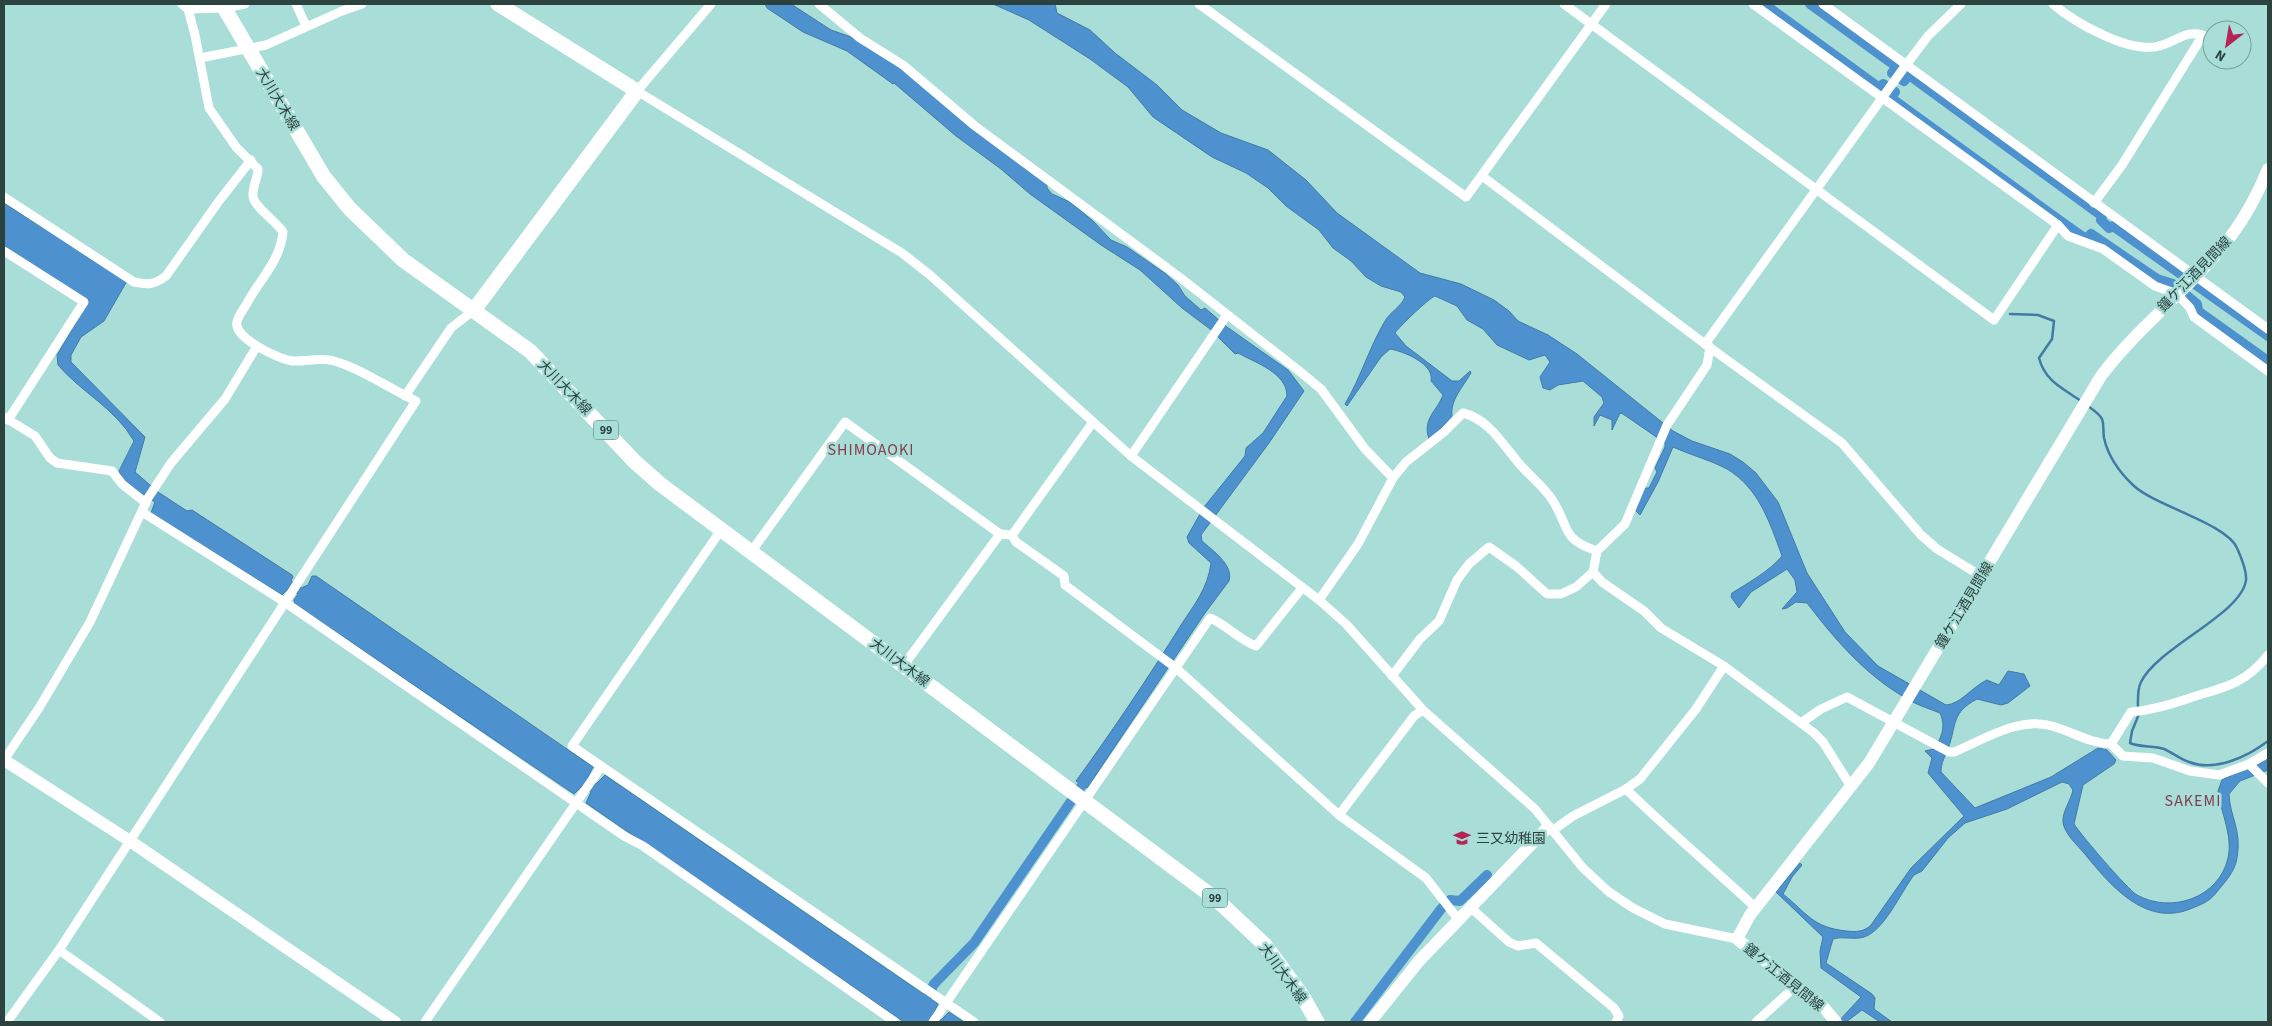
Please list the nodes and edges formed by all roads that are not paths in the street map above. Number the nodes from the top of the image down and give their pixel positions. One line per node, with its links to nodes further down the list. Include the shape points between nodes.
1 (245, 4): 15 (street)
2 (296, 4): 17 (street)
3 (362, 4): 17 (street)
4 (498, 4): 21 (main road)
5 (711, 4): 21 (street)
6 (820, 4): 34 (street, via 855,34 904,65 975,126)
7 (1199, 4): 25 (street, via 1466,197)
8 (1564, 4): 16 (street)
9 (1606, 4): 16 (street)
10 (1753, 4): 22 (street)
11 (1823, 4): 20 (street)
12 (1961, 4): 20 (street, via 1928,36)
13 (2053, 4): 28 (street, via 2093,32 2146,48 2160,46 2191,32 2203,35)
14 (185, 6): 15 (street); 19 (street)
15 (223, 6): 18 (main road, 大川大木線 / 99)
16 (1591, 24): 25 (street); 26 (street)
17 (306, 26): 18 (street, via 266,45)
18 (248, 48): 19 (street); 33 (main road, 大川大木線 / 99, via 324,177 350,209 403,260)
19 (200, 58): 23 (street, via 212,114)
20 (1905, 67): 22 (street); 28 (street)
21 (637, 91): 33 (main road); 41 (street, via 902,253)
22 (1883, 98): 26 (street); 29 (street)
23 (251, 160): 27 (street, via 166,276 147,285 134,282); 36 (street, via 258,168 254,202 283,232 274,262 236,322 242,336)
24 (2268, 169): 31 (main road, 鐘ケ江酒見間線, via 2232,234)
25 (1482, 176): 37 (street)
26 (1816, 189): 29 (street, via 1994,320); 37 (street)
27 (4, 197)
28 (2094, 203): 31 (street)
29 (2058, 225): 32 (street, via 2068,236 2103,249 2155,286)
30 (4, 251): 40 (street, via 84,302)
31 (2194, 277): 32 (main road, 鐘ケ江酒見間線); 35 (street)
32 (2178, 292): 38 (street, via 2194,317); 52 (main road, 鐘ケ江酒見間線, via 2122,347 2101,376)
33 (474, 310): 39 (street, via 451,328); 46 (main road, 大川大木線 / 99, via 530,351 635,462)
34 (1225, 317): 42 (street); 43 (street, via 1320,389 1365,449)
35 (2268, 330)
36 (257, 346): 39 (street, via 291,361 335,361); 44 (street, via 225,399 171,463)
37 (1707, 346): 49 (street, via 1706,365 1668,425 1625,524); 52 (street, via 1842,443 1921,535 1937,549)
38 (2268, 371)
39 (405, 396): 55 (street, via 416,401)
40 (6, 418): 44 (street, via 35,436 57,463 112,471 122,484)
41 (1093, 422): 42 (street); 48 (street)
42 (1131, 456): 53 (street)
43 (1393, 478): 49 (street, via 1406,462 1444,432 1457,417 1463,413 1472,415 1489,428 1553,500 1570,537); 54 (street, via 1358,544)
44 (146, 503): 45 (street)
45 (142, 512): 55 (street); 66 (street, via 90,622)
46 (721, 530): 50 (main road, 大川大木線 / 99); 68 (street, via 572,746)
47 (1000, 534): 48 (street); 50 (street, via 845,422); 57 (street)
48 (1012, 535): 59 (street, via 1016,542 1064,576 1065,586)
49 (1597, 550): 51 (street)
50 (751, 552): 57 (main road, 大川大木線 / 99)
51 (1593, 572): 58 (street, via 1602,582 1644,610 1661,628); 60 (street, via 1576,587 1561,594 1547,594 1489,547 1469,564 1439,621 1420,639)
52 (1981, 576): 62 (main road, 鐘ケ江酒見間線)
53 (1302, 588): 54 (street); 59 (street, via 1260,644 1247,643 1224,624 1210,618)
54 (1319, 600): 60 (street, via 1346,624)
55 (287, 601): 72 (street); 76 (street)
56 (2268, 654): 64 (street, via 2250,674 2228,687 2161,708 2131,712)
57 (904, 665): 73 (main road, 大川大木線 / 99)
58 (1724, 666): 63 (street); 71 (street, via 1711,689 1672,740 1644,775)
59 (1176, 668): 73 (street); 74 (street)
60 (1392, 676): 61 (street)
61 (1423, 710): 74 (street, via 1414,716); 75 (street, via 1534,809)
62 (1895, 722): 63 (street, via 1847,697); 64 (street, via 1949,752 2020,725 2040,723); 70 (main road, 鐘ケ江酒見間線, via 1869,763)
63 (1801, 723): 70 (street, via 1823,742)
64 (2110, 744): 67 (street, via 2123,756 2153,758 2207,774 2219,775)
65 (2268, 753): 67 (street)
66 (4, 760): 76 (main road)
67 (2249, 764): 69 (street)
68 (601, 767): 72 (street); 83 (street)
69 (2268, 783)
70 (1850, 785): 78 (main road, 鐘ケ江酒見間線)
71 (1626, 789): 75 (street); 78 (street)
72 (578, 801): 87 (street); 88 (street)
73 (1086, 802): 83 (street); 91 (main road, 大川大木線 / 99, via 1217,900 1265,945 1303,997)
74 (1339, 815): 79 (street, via 1426,878)
75 (1550, 829): 77 (main road); 80 (street, via 1583,868 1633,908 1665,924)
76 (130, 841): 81 (street); 86 (main road)
77 (1471, 908): 79 (main road); 93 (street, via 1509,942 1518,946 1536,943 1614,1008 1619,1016)
78 (1756, 908): 80 (main road, 鐘ケ江酒見間線)
79 (1458, 919): 92 (main road)
80 (1737, 939): 82 (main road, 鐘ケ江酒見間線)
81 (59, 950): 84 (street); 85 (street)
82 (1797, 985): 94 (street); 95 (main road, 鐘ケ江酒見間線, via 1820,1003)
83 (944, 1004): 89 (street); 90 (street)
84 (7, 1022)
85 (160, 1022)
86 (395, 1022)
87 (426, 1022)
88 (895, 1022)
89 (933, 1022)
90 (974, 1022)
91 (1316, 1022)
92 (1370, 1022)
93 (1616, 1022)
94 (1756, 1022)
95 (1836, 1022)

